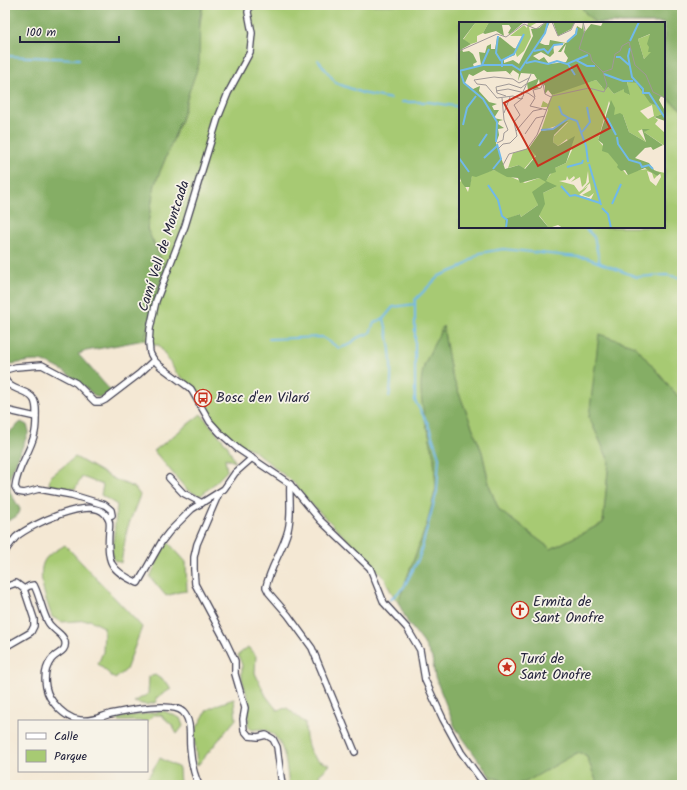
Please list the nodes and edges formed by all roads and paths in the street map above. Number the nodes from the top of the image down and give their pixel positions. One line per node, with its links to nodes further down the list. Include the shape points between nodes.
1 (250, 5): 2 (street, Camí Vell de Montcada, via 250,52 218,118 185,226 156,301 149,343)
2 (154, 360): 3 (street, via 101,402 95,402 69,378 42,365); 7 (street, via 191,389 210,422 238,449)
3 (5, 370)
4 (5, 379): 6 (street, via 6,382 28,393 34,400)
5 (5, 410): 6 (street)
6 (36, 417): 12 (street, via 34,437 19,470 15,487 18,492 39,489 72,495 105,505 111,510 112,515)
7 (252, 458): 9 (street); 10 (street)
8 (169, 478): 11 (street, via 183,494)
9 (290, 484): 17 (street, via 288,530 266,587 312,648); 20 (street, via 320,520 370,568 384,603 407,628 420,650 425,680 443,719 461,752)
10 (219, 493): 11 (street); 19 (street, via 197,544 194,570 196,584 235,661 235,674 244,708 244,730 249,736 266,735 273,739 277,747)
11 (202, 502): 12 (street, via 162,541 138,583 118,572 112,564 108,553 110,522)
12 (107, 517): 13 (street, via 96,508 70,511 17,536)
13 (5, 552)
14 (5, 588): 15 (street, via 16,583)
15 (24, 589): 16 (street, via 34,626 31,632); 18 (street, via 34,585 48,622 64,638 66,644 47,669 46,680 46,690 60,711 80,720 93,720 110,714 167,706 183,711 188,719 192,761)
16 (5, 647)
17 (355, 752)
18 (199, 785)
19 (282, 785)
20 (485, 785)

